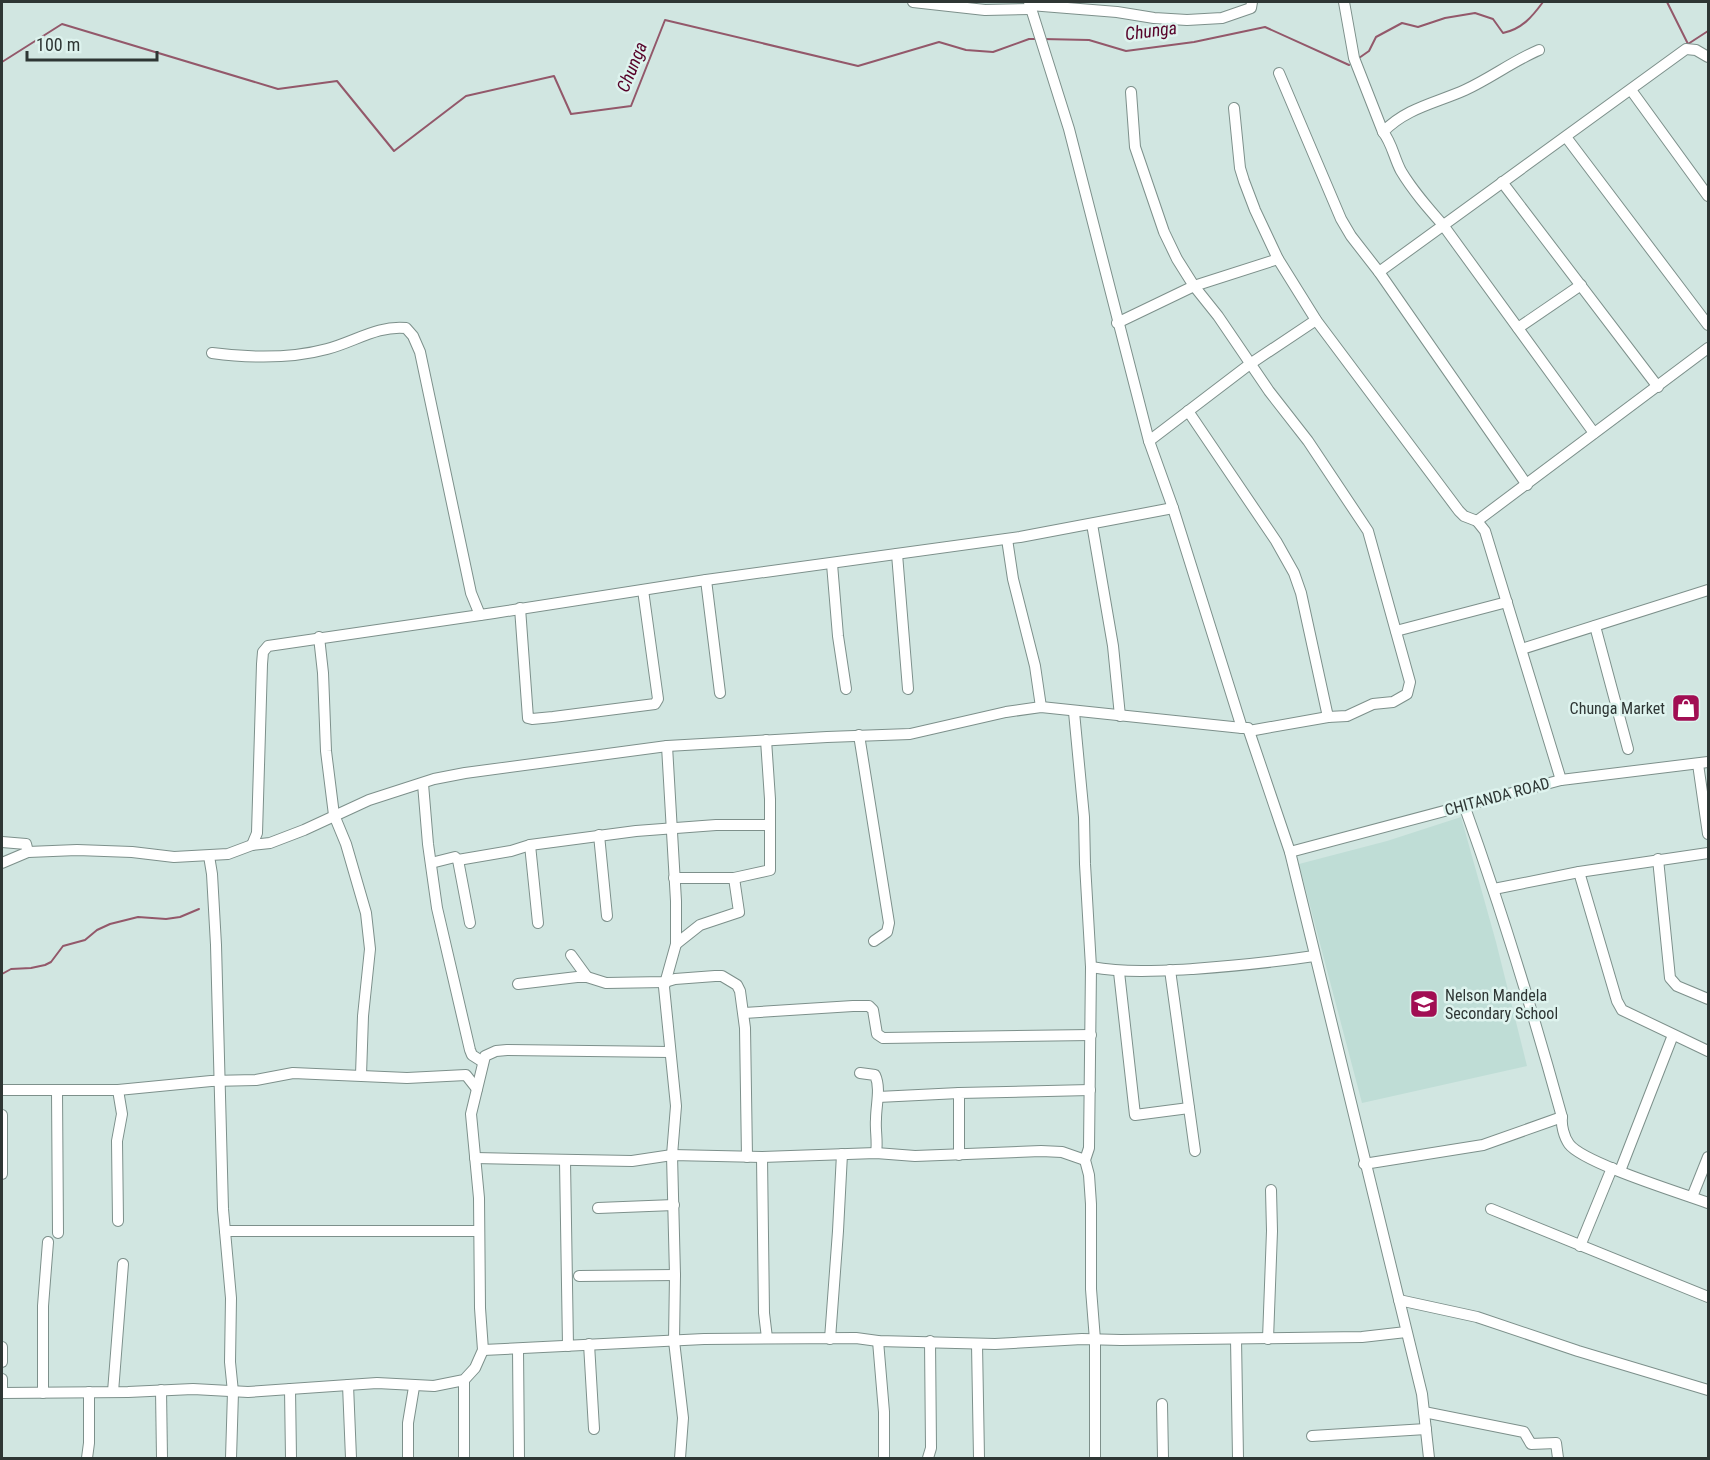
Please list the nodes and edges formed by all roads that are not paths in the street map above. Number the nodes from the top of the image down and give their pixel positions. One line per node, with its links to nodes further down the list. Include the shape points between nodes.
1 (913, 2): 4 (street, via 985,10)
2 (1252, 2): 4 (street, via 1251,9 1222,18 1186,20)
3 (1344, 2): 11 (street, via 1354,58)
4 (1030, 5): 21 (street, via 1068,129)
5 (1539, 50): 11 (street, via 1464,90 1409,111)
6 (1708, 57): 8 (street, via 1686,49)
7 (1279, 73): 17 (street, via 1341,219)
8 (1631, 90): 12 (street); 14 (street)
9 (1131, 92): 19 (street, via 1135,147 1164,232)
10 (1234, 108): 16 (street, via 1244,182)
11 (1383, 132): 15 (street, via 1402,171)
12 (1566, 136): 13 (street); 22 (street)
13 (1502, 182): 15 (street); 18 (street)
14 (1708, 196)
15 (1443, 225): 17 (street); 23 (street)
16 (1278, 259): 19 (street); 20 (street)
17 (1379, 272): 31 (street)
18 (1581, 285): 23 (street); 27 (street)
19 (1194, 286): 21 (street); 26 (street)
20 (1316, 320): 26 (street); 33 (street, via 1459,511)
21 (1117, 323): 30 (street)
22 (1708, 325)
23 (1518, 328): 29 (street)
24 (1708, 348): 27 (street)
25 (212, 353): 43 (street, via 287,356 327,349 393,327 406,328 420,352 460,547)
26 (1250, 364): 28 (street); 45 (street, via 1368,531)
27 (1658, 387): 29 (street)
28 (1188, 411): 30 (street); 54 (street, via 1294,573)
29 (1594, 434): 31 (street)
30 (1149, 441): 32 (street)
31 (1527, 484): 33 (street)
32 (1173, 508): 34 (street); 55 (street)
33 (1478, 521): 41 (street, via 1485,531)
34 (1092, 524): 35 (street); 53 (street, via 1113,646)
35 (1007, 539): 36 (street); 51 (street)
36 (897, 554): 37 (street); 49 (street)
37 (832, 564): 38 (street); 48 (street)
38 (706, 580): 39 (street); 50 (street)
39 (643, 590): 42 (street); 42 (street, via 658,699 655,704 528,718)
40 (1708, 590): 44 (street)
41 (1507, 602): 45 (street); 47 (street)
42 (519, 609): 43 (street)
43 (480, 615): 46 (street)
44 (1595, 626): 47 (street); 59 (street)
45 (1396, 631): 54 (street, via 1410,682 1407,694 1347,716)
46 (319, 637): 64 (street); 70 (street, via 268,646 263,652 257,833)
47 (1522, 649): 61 (street)
48 (846, 689)
49 (908, 689)
50 (720, 693)
51 (1041, 707): 52 (street); 56 (street, via 910,734)
52 (1074, 712): 53 (street); 91 (street)
53 (1120, 716): 55 (street)
54 (1328, 717): 55 (street)
55 (1245, 729): 73 (street)
56 (859, 735): 57 (street); 87 (street, via 889,923 887,932)
57 (766, 740): 58 (street); 65 (street)
58 (667, 746): 62 (street, via 465,773); 66 (street)
59 (1628, 749)
60 (1703, 763): 61 (street, CHITANDA ROAD); 67 (street)
61 (1561, 780): 63 (street, CHITANDA ROAD)
62 (423, 784): 64 (street); 79 (street)
63 (1464, 805): 73 (street, CHITANDA ROAD); 83 (street)
64 (334, 815): 70 (street, via 270,843); 105 (street, via 346,844 368,931)
65 (770, 825): 66 (street); 82 (street, via 770,870)
66 (672, 828): 68 (street); 81 (street)
67 (1708, 834)
68 (600, 836): 71 (street); 84 (street)
69 (2, 842): 72 (street, via 26,844)
70 (252, 845): 75 (street)
71 (530, 845): 77 (street); 86 (street)
72 (28, 852): 75 (street, via 77,850); 78 (street)
73 (1290, 852): 90 (street)
74 (1708, 853): 76 (street)
75 (209, 856): 106 (street)
76 (1658, 859): 80 (street); 97 (street, via 1670,978 1677,986)
77 (458, 860): 79 (street); 85 (street)
78 (2, 863)
79 (430, 863): 103 (street, via 470,1050)
80 (1579, 872): 83 (street); 100 (street, via 1622,1010)
81 (674, 878): 82 (street); 88 (street)
82 (734, 878): 88 (street, via 739,912 700,925)
83 (1494, 889): 116 (street)
84 (607, 916)
85 (470, 923)
86 (538, 923)
87 (874, 941)
88 (676, 944): 95 (street)
89 (571, 955): 94 (street)
90 (1314, 956): 92 (street); 128 (street)
91 (1091, 967): 93 (street); 99 (street)
92 (1170, 970): 93 (street); 114 (street)
93 (1119, 972): 114 (street, via 1135,1115)
94 (587, 977): 95 (street, via 606,983); 96 (street)
95 (664, 982): 98 (street, via 722,976 737,985); 102 (street)
96 (518, 984)
97 (1708, 999)
98 (744, 1013): 99 (street, via 869,1006 877,1034 883,1038); 122 (street)
99 (1090, 1035): 110 (street)
100 (1673, 1035): 101 (street); 129 (street)
101 (1708, 1051)
102 (670, 1052): 103 (street, via 507,1050 490,1053); 120 (street, via 676,1106)
103 (483, 1062): 107 (street)
104 (860, 1073): 113 (street, via 875,1075)
105 (361, 1075): 106 (street, via 292,1073); 107 (street, via 466,1075)
106 (220, 1081): 109 (street); 139 (street)
107 (477, 1089): 125 (street, via 471,1114)
108 (2, 1090): 111 (street)
109 (118, 1090): 111 (street); 137 (street, via 122,1114 117,1141)
110 (1090, 1090): 112 (street); 126 (street, via 1089,1148)
111 (57, 1091): 140 (street)
112 (959, 1093): 113 (street); 121 (street)
113 (878, 1097): 119 (street)
114 (1189, 1108): 117 (street)
115 (2, 1115): 130 (street)
116 (1562, 1118): 128 (street, via 1483,1145); 129 (street, via 1568,1143 1579,1153)
117 (1195, 1151)
118 (842, 1154): 119 (street); 123 (street); 150 (street)
119 (876, 1154): 121 (street)
120 (672, 1155): 122 (street); 127 (street, via 632,1161); 134 (street)
121 (959, 1155): 126 (street, via 1062,1152)
122 (747, 1157): 123 (street)
123 (762, 1157): 149 (street)
124 (1708, 1157): 132 (street)
125 (475, 1158): 127 (street); 138 (street)
126 (1085, 1160): 153 (street, via 1091,1204)
127 (565, 1161): 159 (street)
128 (1364, 1164): 147 (street)
129 (1616, 1169): 132 (street); 142 (street)
130 (2, 1174)
131 (1271, 1190): 152 (street)
132 (1692, 1197): 133 (street)
133 (1708, 1203)
134 (674, 1205): 135 (street); 144 (street)
135 (597, 1208)
136 (1491, 1209): 142 (street)
137 (118, 1221)
138 (479, 1230): 139 (street); 162 (street)
139 (225, 1231): 173 (street)
140 (58, 1233)
141 (48, 1242): 175 (street)
142 (1580, 1246): 146 (street)
143 (123, 1264): 172 (street)
144 (675, 1275): 145 (street); 154 (street)
145 (579, 1276)
146 (1708, 1297)
147 (1399, 1300): 148 (street); 170 (street, via 1477,1317)
148 (1406, 1332): 152 (street); 177 (street)
149 (767, 1338): 150 (street); 154 (street)
150 (830, 1339): 155 (street)
151 (1236, 1339): 152 (street); 153 (street); 195 (street)
152 (1268, 1339)
153 (1095, 1340): 158 (street); 193 (street)
154 (674, 1341): 157 (street); 189 (street, via 683,1418)
155 (878, 1341): 156 (street); 190 (street)
156 (930, 1341): 158 (street); 191 (street)
157 (589, 1344): 159 (street); 178 (street)
158 (977, 1344): 192 (street)
159 (568, 1346): 161 (street)
160 (2, 1347): 163 (street)
161 (518, 1349): 162 (street); 188 (street)
162 (483, 1350): 165 (street)
163 (2, 1362)
164 (2, 1379): 174 (street)
165 (464, 1380): 167 (street); 187 (street)
166 (348, 1385): 167 (street, via 388,1383); 168 (street); 185 (street)
167 (414, 1387): 186 (street)
168 (290, 1389): 173 (street); 184 (street)
169 (161, 1390): 172 (street); 173 (street); 182 (street)
170 (1708, 1390)
171 (89, 1392): 172 (street); 175 (street); 181 (street)
172 (112, 1392)
173 (233, 1392): 183 (street)
174 (2, 1393): 175 (street)
175 (43, 1393)
176 (1162, 1404): 194 (street)
177 (1424, 1412): 179 (street); 197 (street, via 1524,1432 1531,1444 1556,1443)
178 (594, 1429)
179 (1426, 1429): 180 (street); 196 (street)
180 (1312, 1436)
181 (87, 1458)
182 (162, 1458)
183 (231, 1458)
184 (291, 1458)
185 (351, 1458)
186 (408, 1458)
187 (464, 1458)
188 (519, 1458)
189 (680, 1458)
190 (884, 1458)
191 (928, 1458)
192 (979, 1458)
193 (1095, 1458)
194 (1163, 1458)
195 (1238, 1458)
196 (1429, 1458)
197 (1558, 1458)

